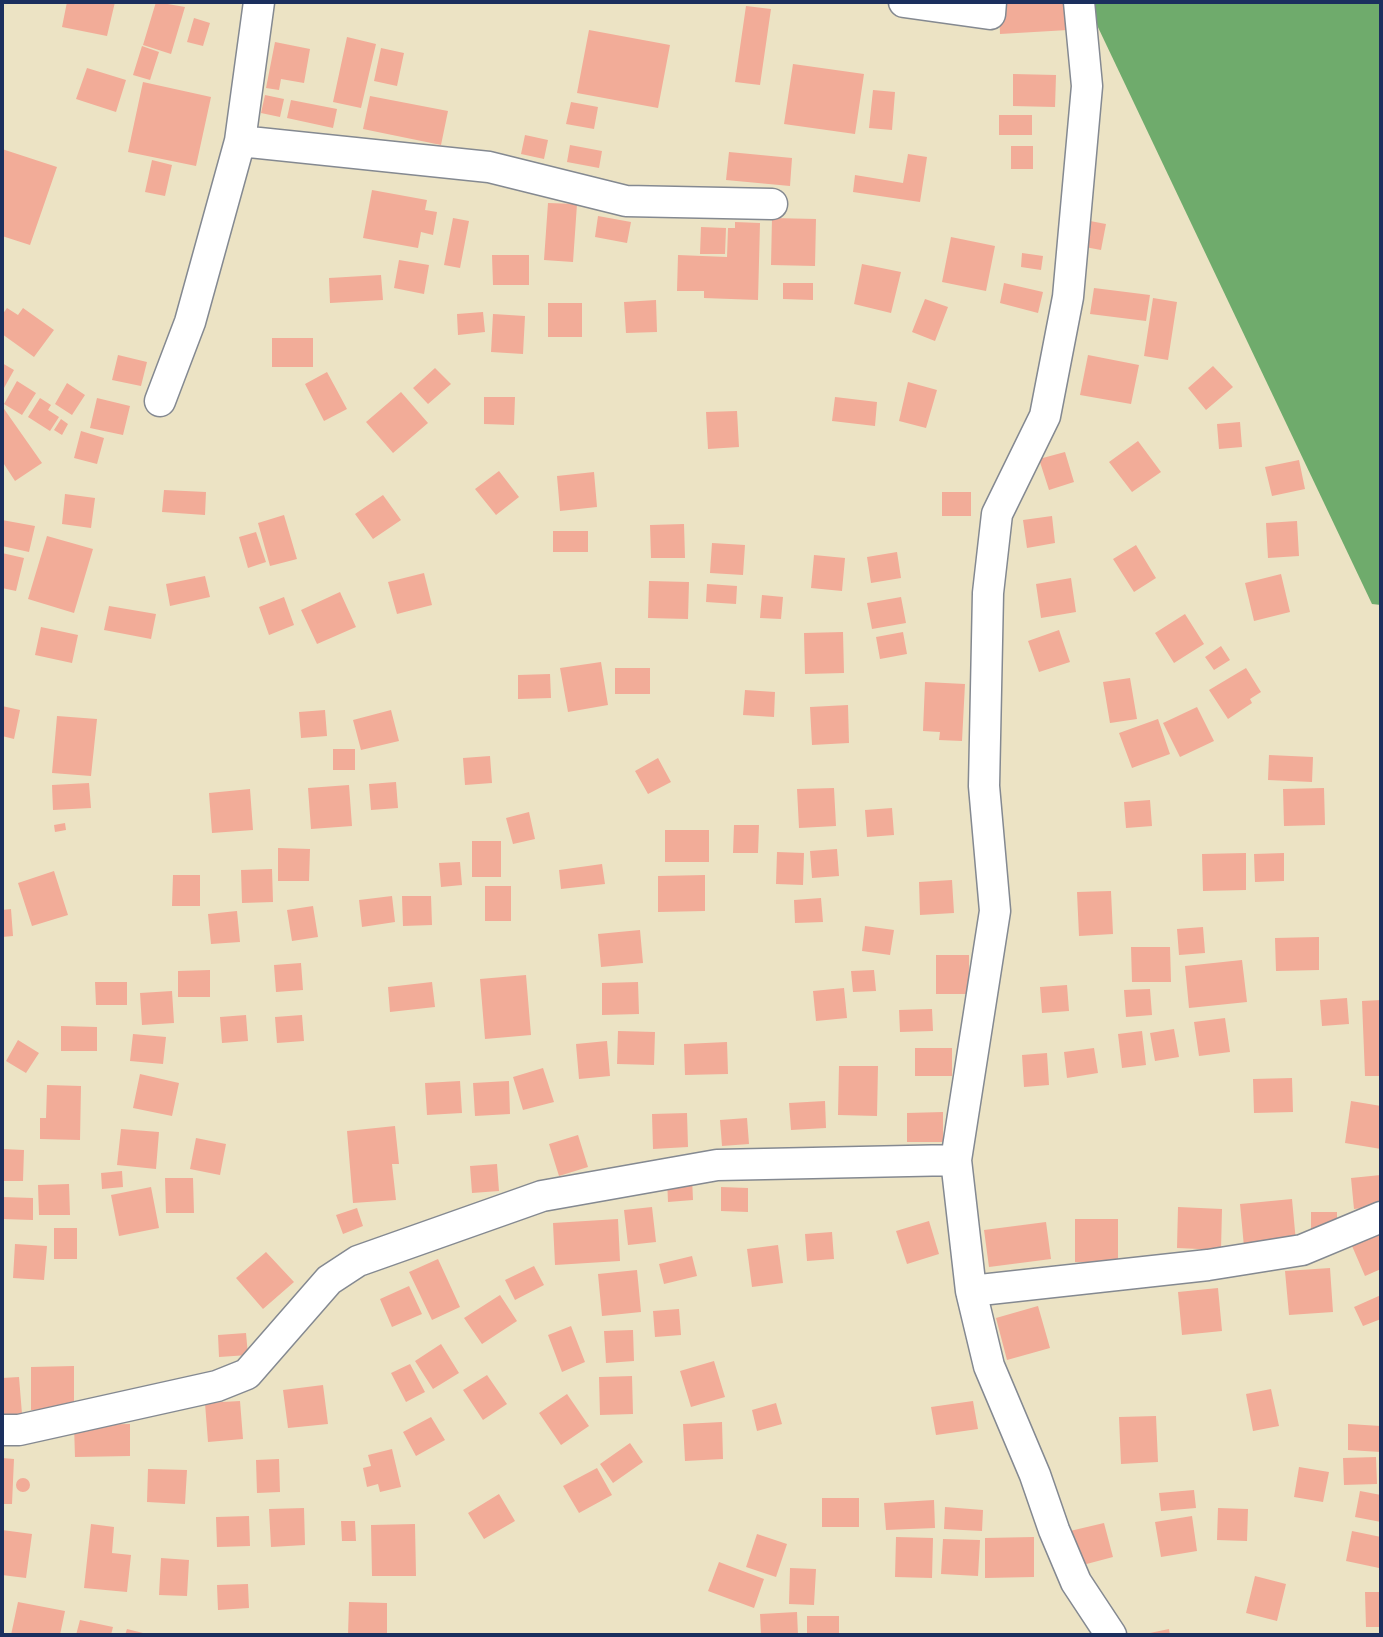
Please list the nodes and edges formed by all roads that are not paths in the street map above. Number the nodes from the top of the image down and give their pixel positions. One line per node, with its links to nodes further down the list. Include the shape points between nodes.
1 (259, 2): 5 (street)
2 (904, 2): 3 (street, via 990,14)
3 (991, 2)
4 (1079, 2): 8 (street, via 1087,86 1068,297 1045,416 997,514 988,593 984,786 995,911)
5 (240, 141): 6 (street, via 489,167 626,201); 7 (street, via 190,322)
6 (772, 204)
7 (160, 401)
8 (956, 1160): 10 (street); 11 (street, via 717,1165 542,1196 358,1261 329,1280 247,1374 217,1386)
9 (1381, 1217): 10 (street, via 1303,1250)
10 (971, 1291): 12 (street, via 989,1366 1054,1530 1076,1582)
11 (2, 1430)
12 (1111, 1635)

